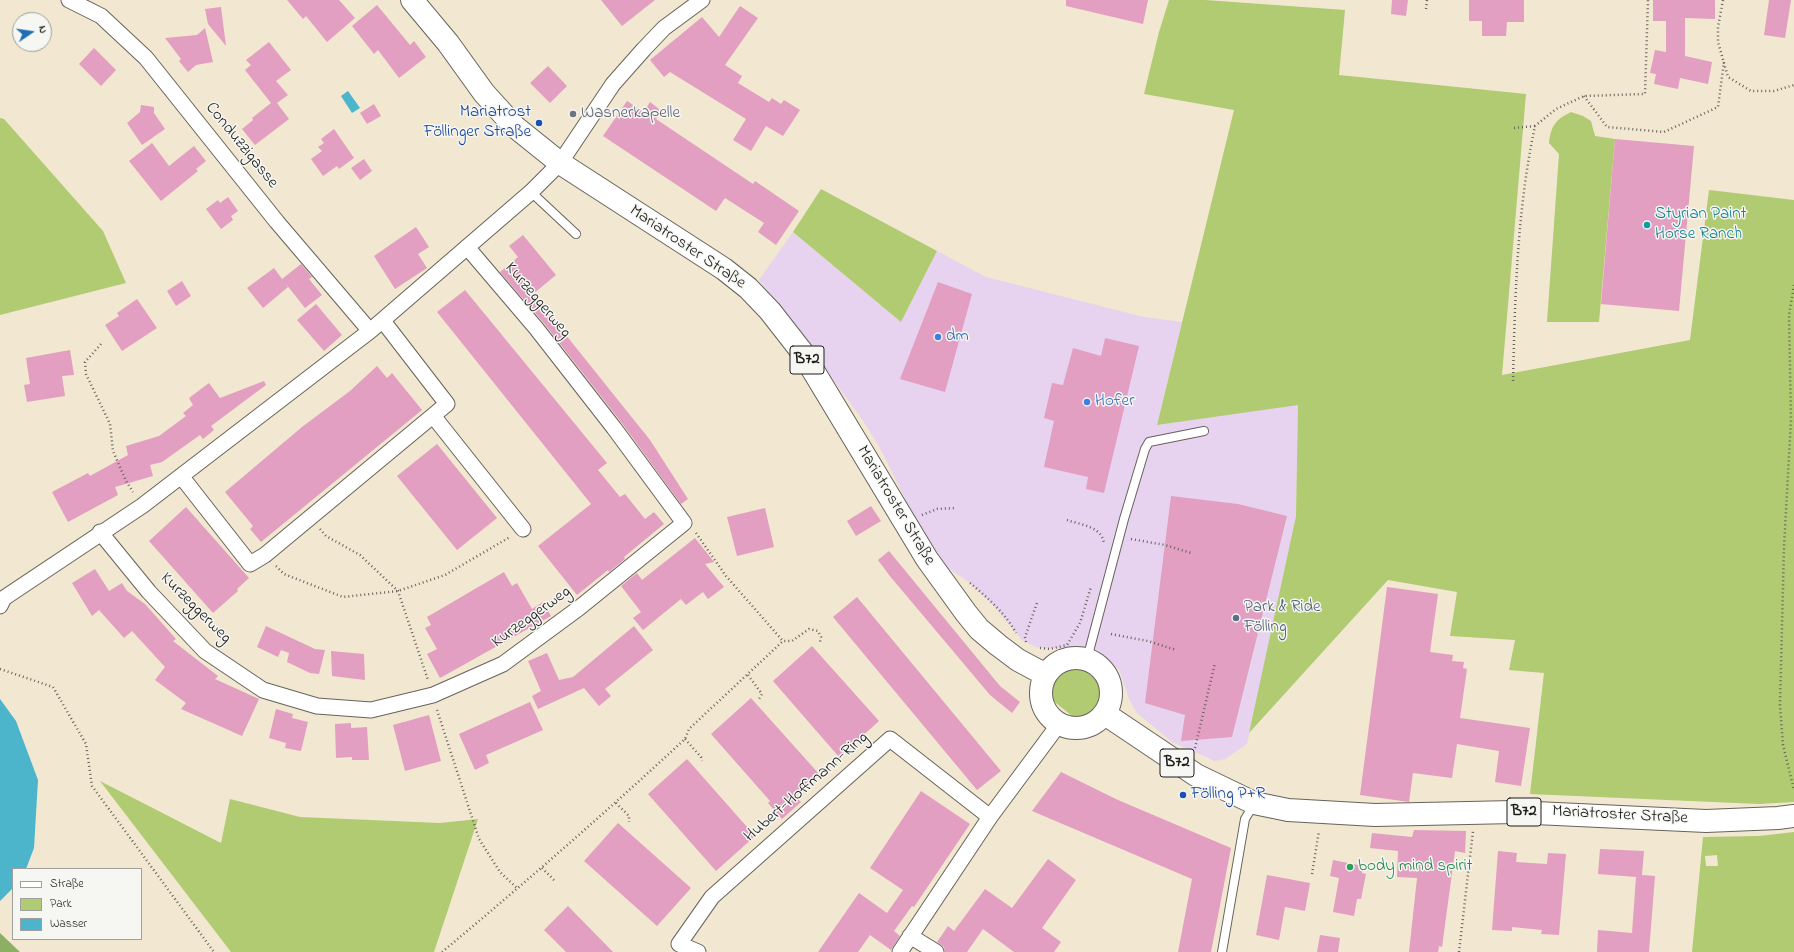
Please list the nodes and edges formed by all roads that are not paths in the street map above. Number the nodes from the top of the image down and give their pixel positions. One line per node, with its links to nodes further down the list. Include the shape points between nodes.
1 (69, 0): 9 (street, Conduzzigasse, via 101,16 146,58 277,222)
2 (412, 0): 4 (main road, Mariatroster Straße / B72, via 448,43 484,93 514,126)
3 (702, 0): 4 (street, via 664,28 613,84)
4 (560, 163): 5 (street); 17 (main road, Mariatroster Straße / B72, via 724,269 748,288 770,311 824,386 905,524 944,584 979,629 1018,660)
5 (532, 192): 6 (lane); 7 (street)
6 (576, 234)
7 (467, 247): 8 (street); 14 (street, Kurzeggerweg, via 536,328 684,523 579,608 503,664 433,695 371,710 317,706 263,690 204,651 149,592)
8 (383, 321): 9 (street); 10 (street, via 448,404)
9 (370, 332): 12 (street)
10 (434, 417): 12 (street, via 265,555 250,564); 13 (street)
11 (1204, 431): 16 (lane, via 1149,442 1145,449)
12 (181, 476): 14 (street, via 142,506)
13 (523, 529)
14 (100, 532): 15 (street, via 4,598)
15 (0, 606)
16 (1087, 659): 17 (main road, via 1075,657 1064,660 1053,666); 18 (main road, via 1099,665 1108,676 1112,689 1111,702)
17 (1046, 675): 19 (main road, via 1041,697 1044,708)
18 (1105, 714): 19 (main road, via 1096,723 1084,728 1071,728); 20 (main road, Mariatroster Straße / B72, via 1196,775)
19 (1059, 724): 22 (street)
20 (1254, 803): 21 (main road, Mariatroster Straße / B72, via 1288,810 1346,815 1538,812 1706,821); 27 (lane, via 1245,819)
21 (1794, 816)
22 (990, 817): 23 (street); 24 (street, Hubert-Hoffmann-Ring, via 890,739 712,897 679,944)
23 (910, 936): 25 (street); 26 (street)
24 (698, 952)
25 (900, 952)
26 (936, 952)
27 (1222, 952)

